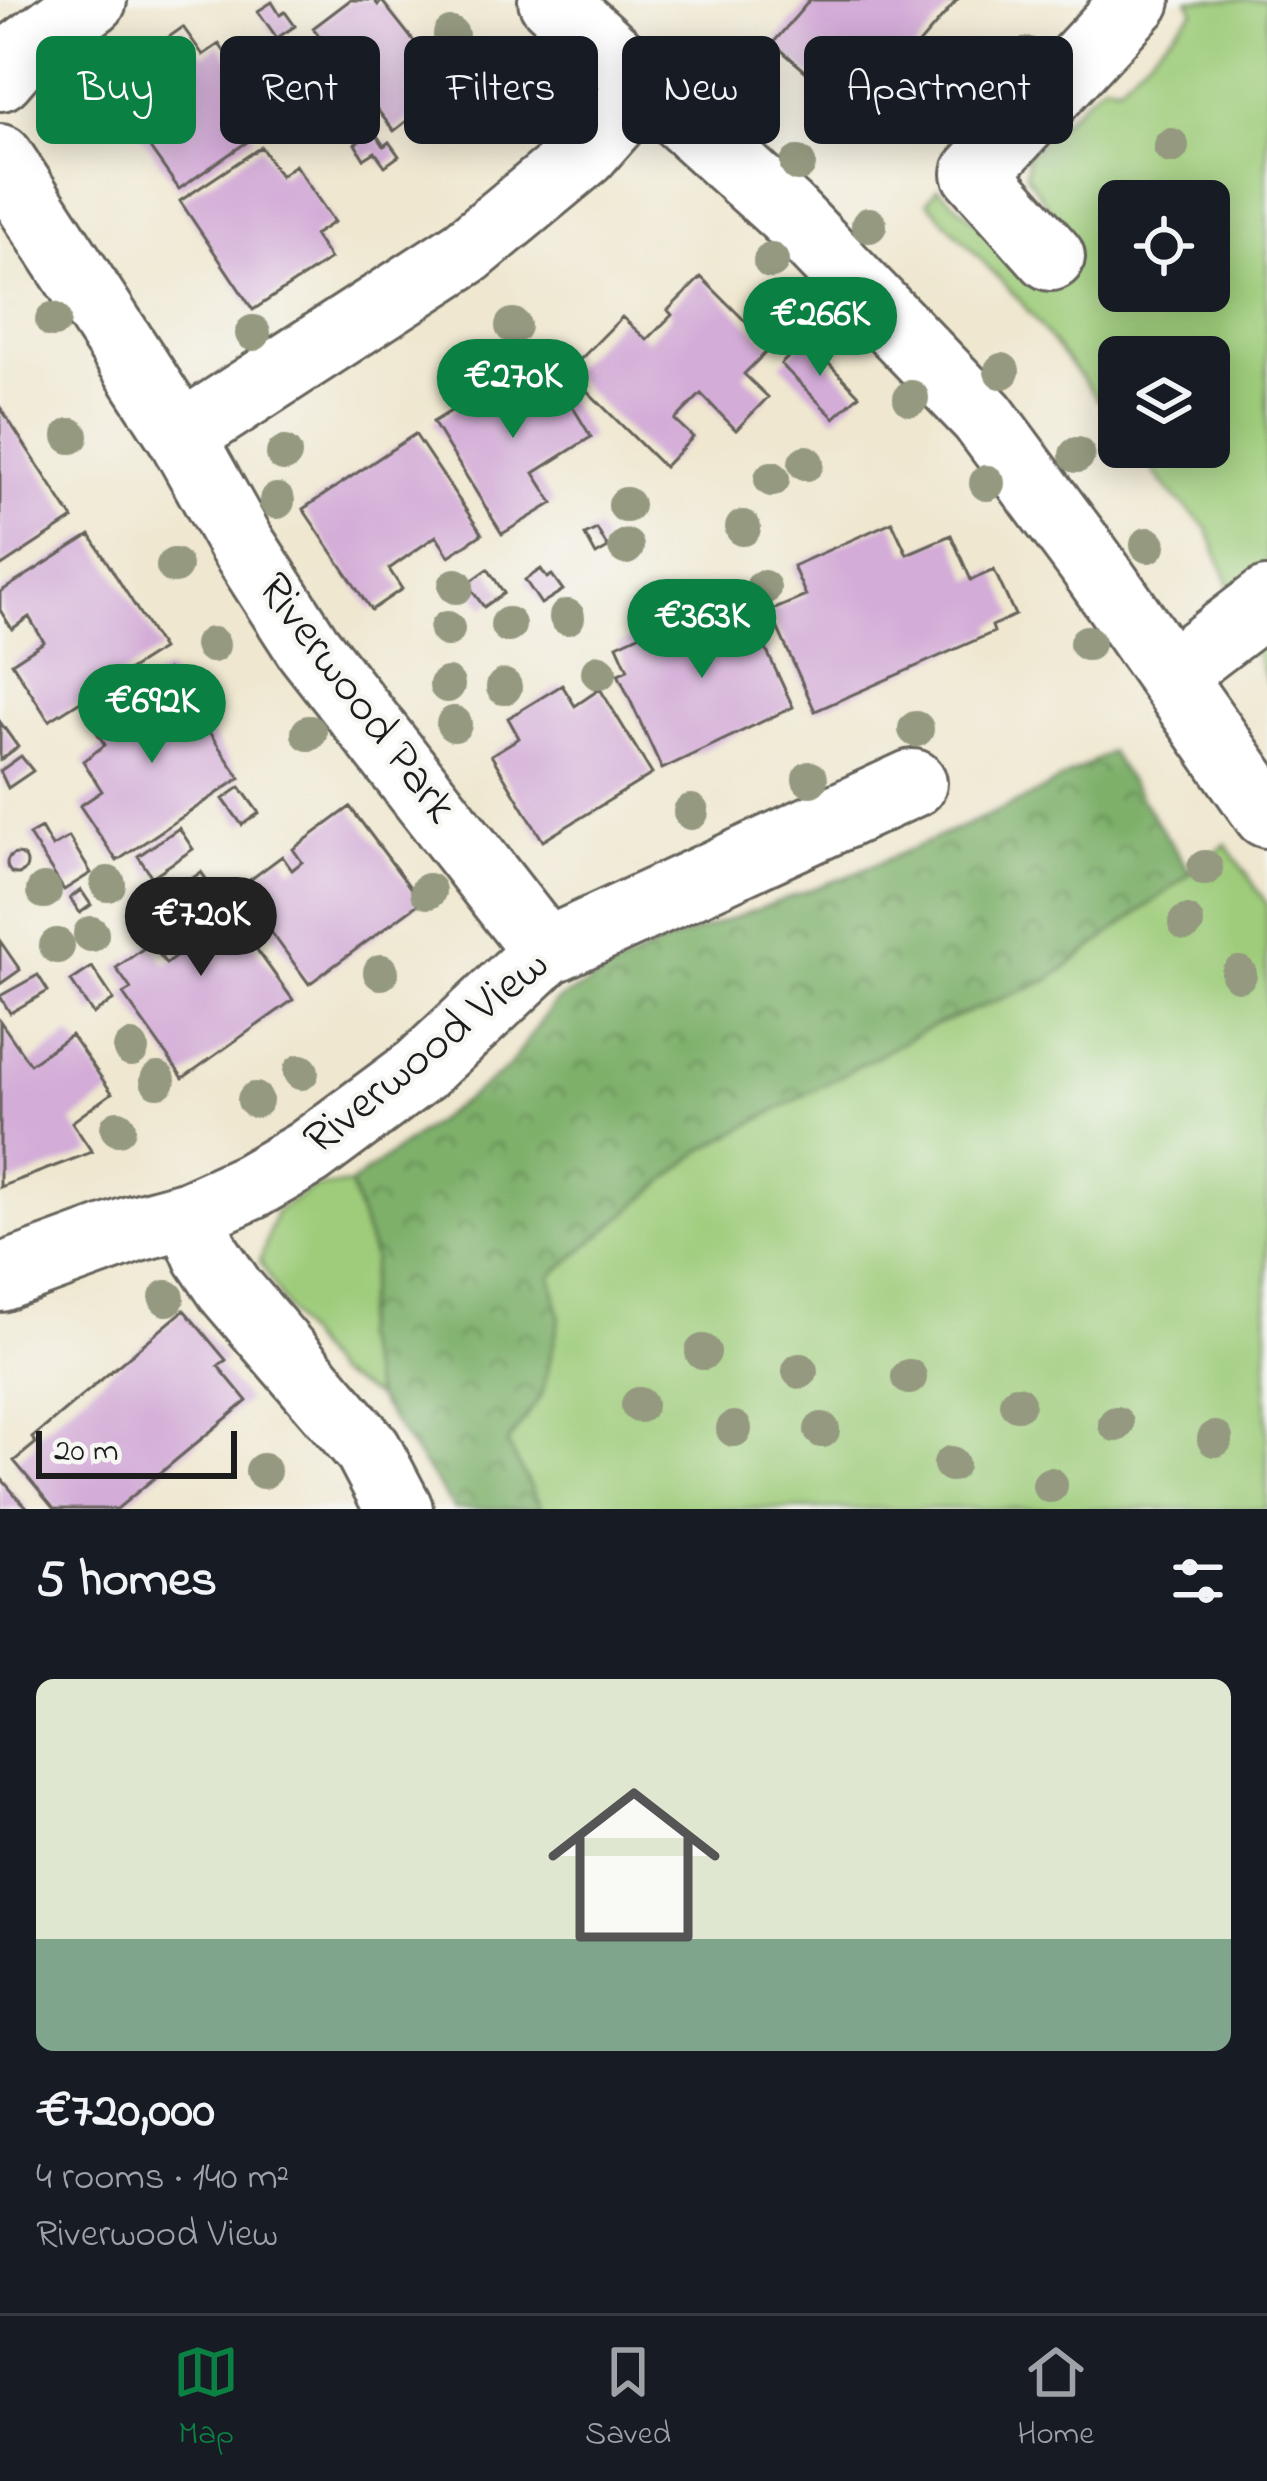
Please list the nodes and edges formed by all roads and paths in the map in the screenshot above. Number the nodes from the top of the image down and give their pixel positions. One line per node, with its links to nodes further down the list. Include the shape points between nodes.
1 (93, 0): 5 (street)
2 (552, 0): 4 (street)
3 (1137, 0): 9 (street, via 976,172)
4 (622, 63)
5 (0, 77)
6 (622, 111): 10 (street, via 585,153 467,250)
7 (712, 144): 12 (street, via 982,417)
8 (0, 158): 10 (street, Riverwood Park)
9 (1052, 257)
10 (181, 436): 15 (street, Riverwood Park, via 308,646)
11 (1267, 601): 12 (street)
12 (1170, 675): 14 (street)
13 (913, 783): 15 (street, Riverwood View)
14 (1267, 814)
15 (546, 952): 16 (street, Riverwood View, via 365,1112 308,1153)
16 (189, 1214): 17 (street, Riverwood View); 18 (street, via 232,1292 368,1450)
17 (0, 1278)
18 (399, 1509)

